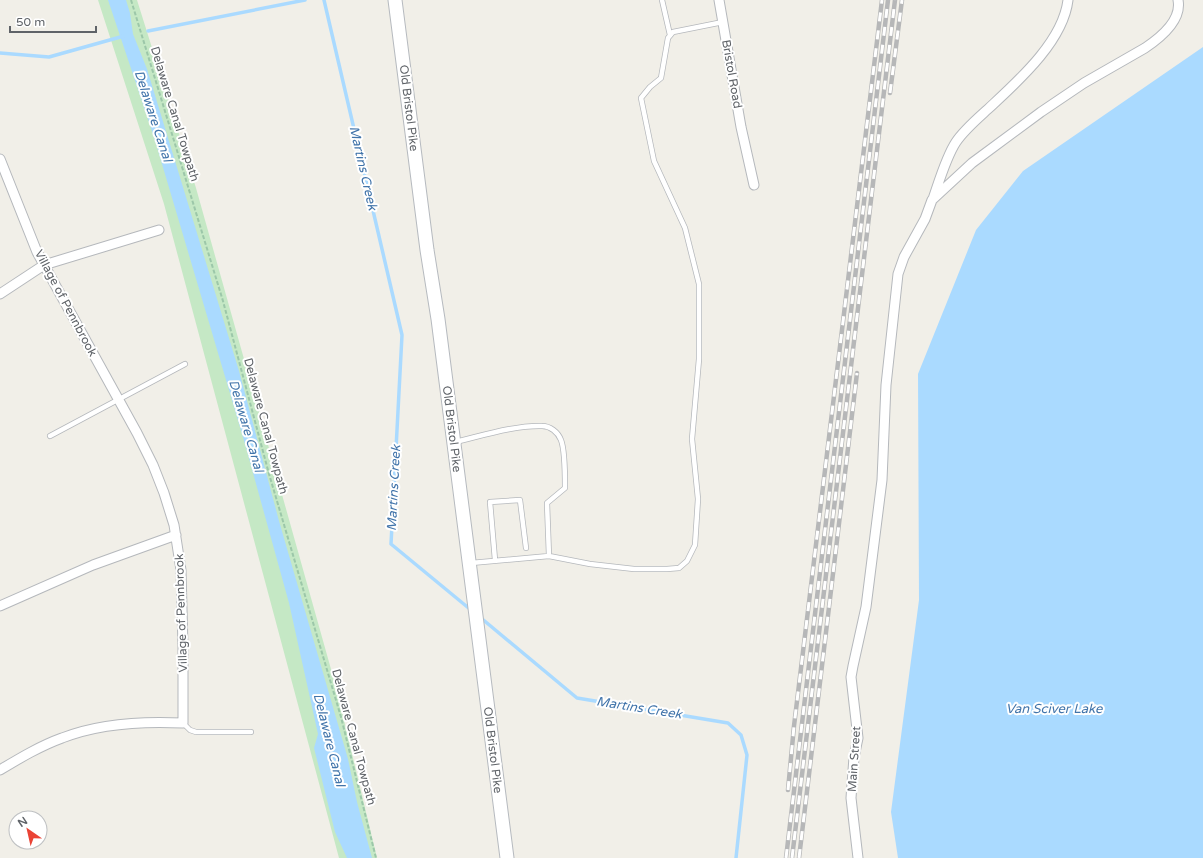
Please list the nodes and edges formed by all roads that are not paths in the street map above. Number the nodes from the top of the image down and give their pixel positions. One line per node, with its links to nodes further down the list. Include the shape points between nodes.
1 (395, 0): 17 (main road, Old Bristol Pike)
2 (662, 0): 7 (lane)
3 (720, 0): 6 (street, Bristol Road)
4 (1068, 0): 10 (street, Main Street, via 1064,18 1052,40 1032,66 956,142)
5 (1178, 0): 10 (street, via 1175,16 1165,32 1154,42 1084,83 1041,112 972,164)
6 (723, 22): 7 (lane, via 673,32); 9 (street, Bristol Road)
7 (670, 35): 20 (lane, via 661,78 641,98 654,161 684,228 699,284 699,359 692,439 698,499 695,545 687,561 679,568 667,569 634,569)
8 (0, 159): 12 (street, Village of Pennbrook)
9 (754, 185)
10 (932, 200): 28 (street, Main Street, via 898,274 886,386 882,480 866,607 851,678 858,738 851,798)
11 (159, 230): 12 (street)
12 (44, 265): 13 (street); 15 (street, Village of Pennbrook)
13 (0, 294)
14 (185, 364): 15 (lane)
15 (118, 399): 16 (lane); 18 (street, Village of Pennbrook, via 153,466)
16 (50, 436)
17 (453, 442): 20 (lane, via 512,429 543,426 555,431 561,440 565,488 547,503); 22 (main road, Old Bristol Pike)
18 (176, 535): 23 (street, via 93,564); 24 (street, Village of Pennbrook, via 181,578)
19 (526, 548): 21 (lane, via 520,500 490,502)
20 (549, 556): 21 (lane)
21 (495, 560): 22 (lane)
22 (468, 563): 27 (main road, Old Bristol Pike)
23 (0, 606)
24 (183, 723): 25 (lane, via 196,732); 26 (street, via 139,723 87,730 40,747)
25 (251, 732)
26 (0, 770)
27 (507, 858)
28 (858, 858)

